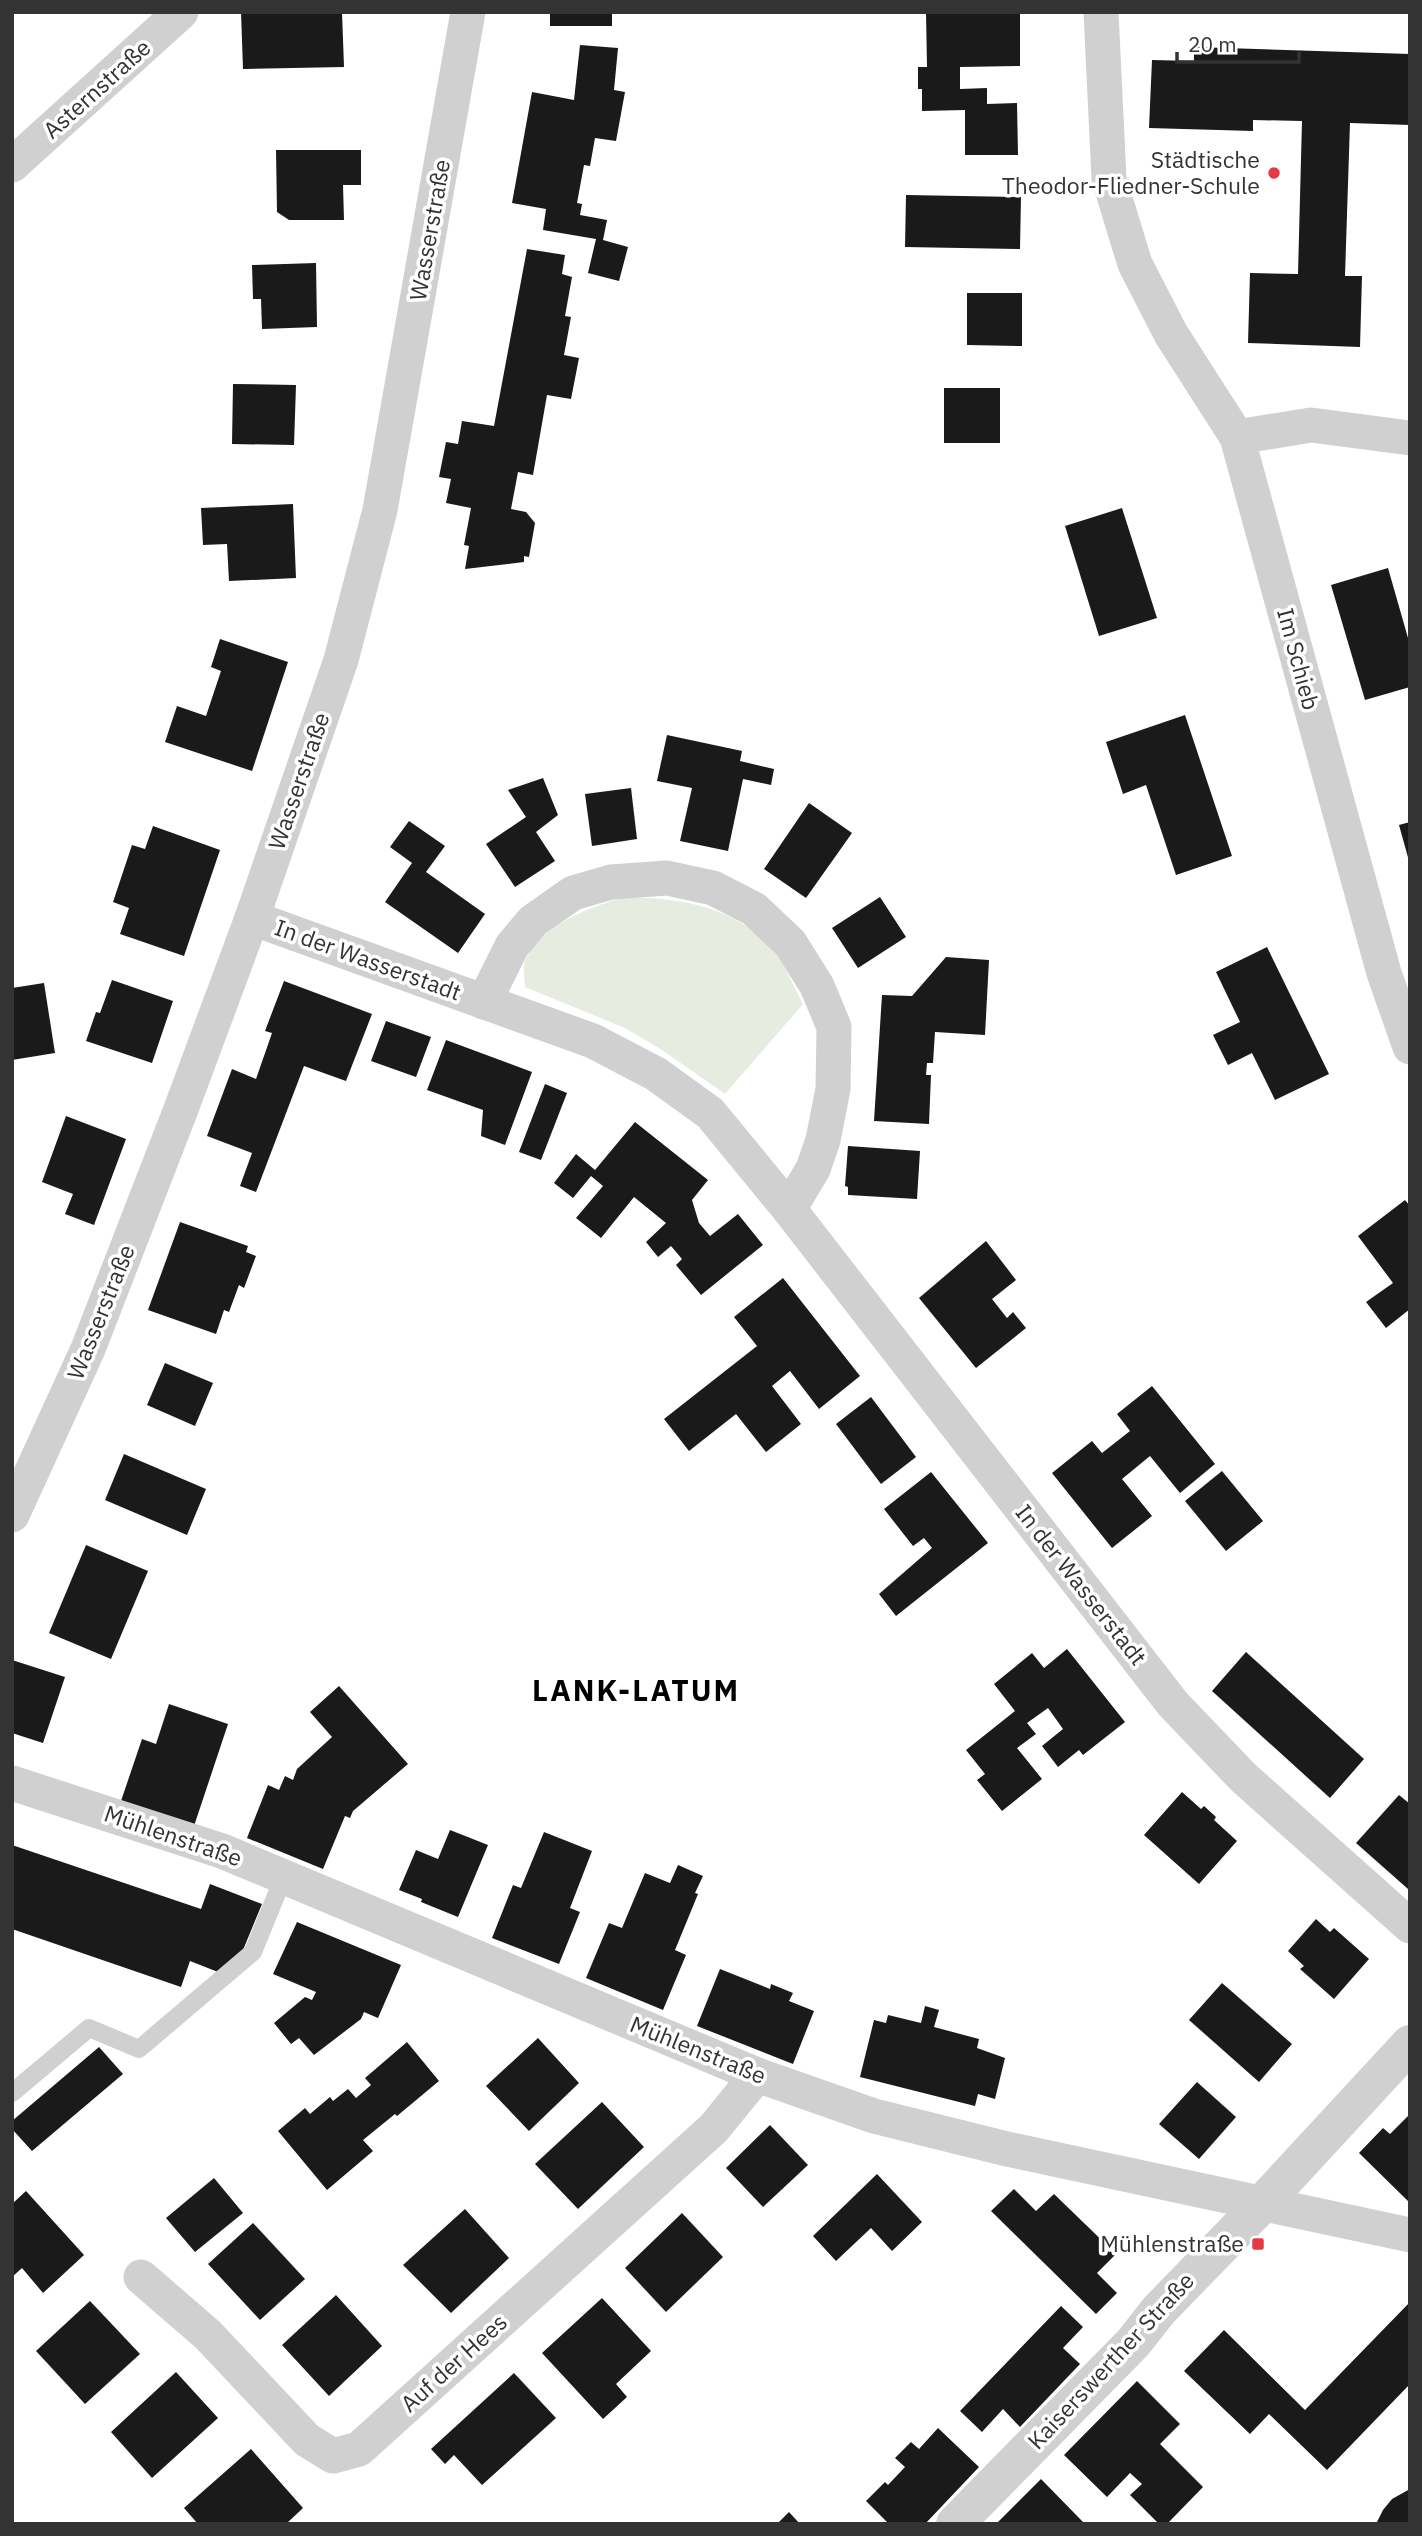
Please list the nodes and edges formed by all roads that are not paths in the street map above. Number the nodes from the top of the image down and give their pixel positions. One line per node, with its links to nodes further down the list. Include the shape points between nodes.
1 (181, 12): 4 (street, Asternstraße)
2 (468, 12): 7 (street, Wasserstraße, via 377,521 341,660)
3 (1101, 12): 5 (street, Im Schieb, via 1109,179 1136,264 1171,334)
4 (12, 165)
5 (1237, 437): 6 (street, via 1311,425); 9 (street, Im Schieb, via 1384,973)
6 (1410, 438)
7 (252, 918): 8 (street, In der Wasserstadt); 11 (street, Wasserstraße, via 88,1349)
8 (484, 1002): 10 (street, In der Wasserstadt, via 593,1041 656,1074 710,1113); 10 (street, In der Wasserstadt, via 512,946 533,921 573,893 611,882 667,878 713,888 754,909 790,943 817,986 834,1027 833,1089 823,1140)
9 (1410, 1047)
10 (789, 1209): 14 (street, In der Wasserstadt, via 1173,1703 1244,1778)
11 (12, 1515)
12 (12, 1783): 13 (street, Mühlenstraße)
13 (284, 1876): 16 (street, Mühlenstraße); 17 (lane, via 253,1952 139,2049 89,2028)
14 (1410, 1926)
15 (1410, 2044): 18 (street, Kaiserswerther Straße)
16 (757, 2075): 18 (street, Mühlenstraße, via 874,2116); 20 (street, Auf der Hees, via 714,2128 359,2449 334,2456 307,2440 208,2335)
17 (12, 2093)
18 (1262, 2204): 19 (street, Mühlenstraße); 21 (street, Kaiserswerther Straße)
19 (1410, 2235)
20 (141, 2277)
21 (955, 2524)

